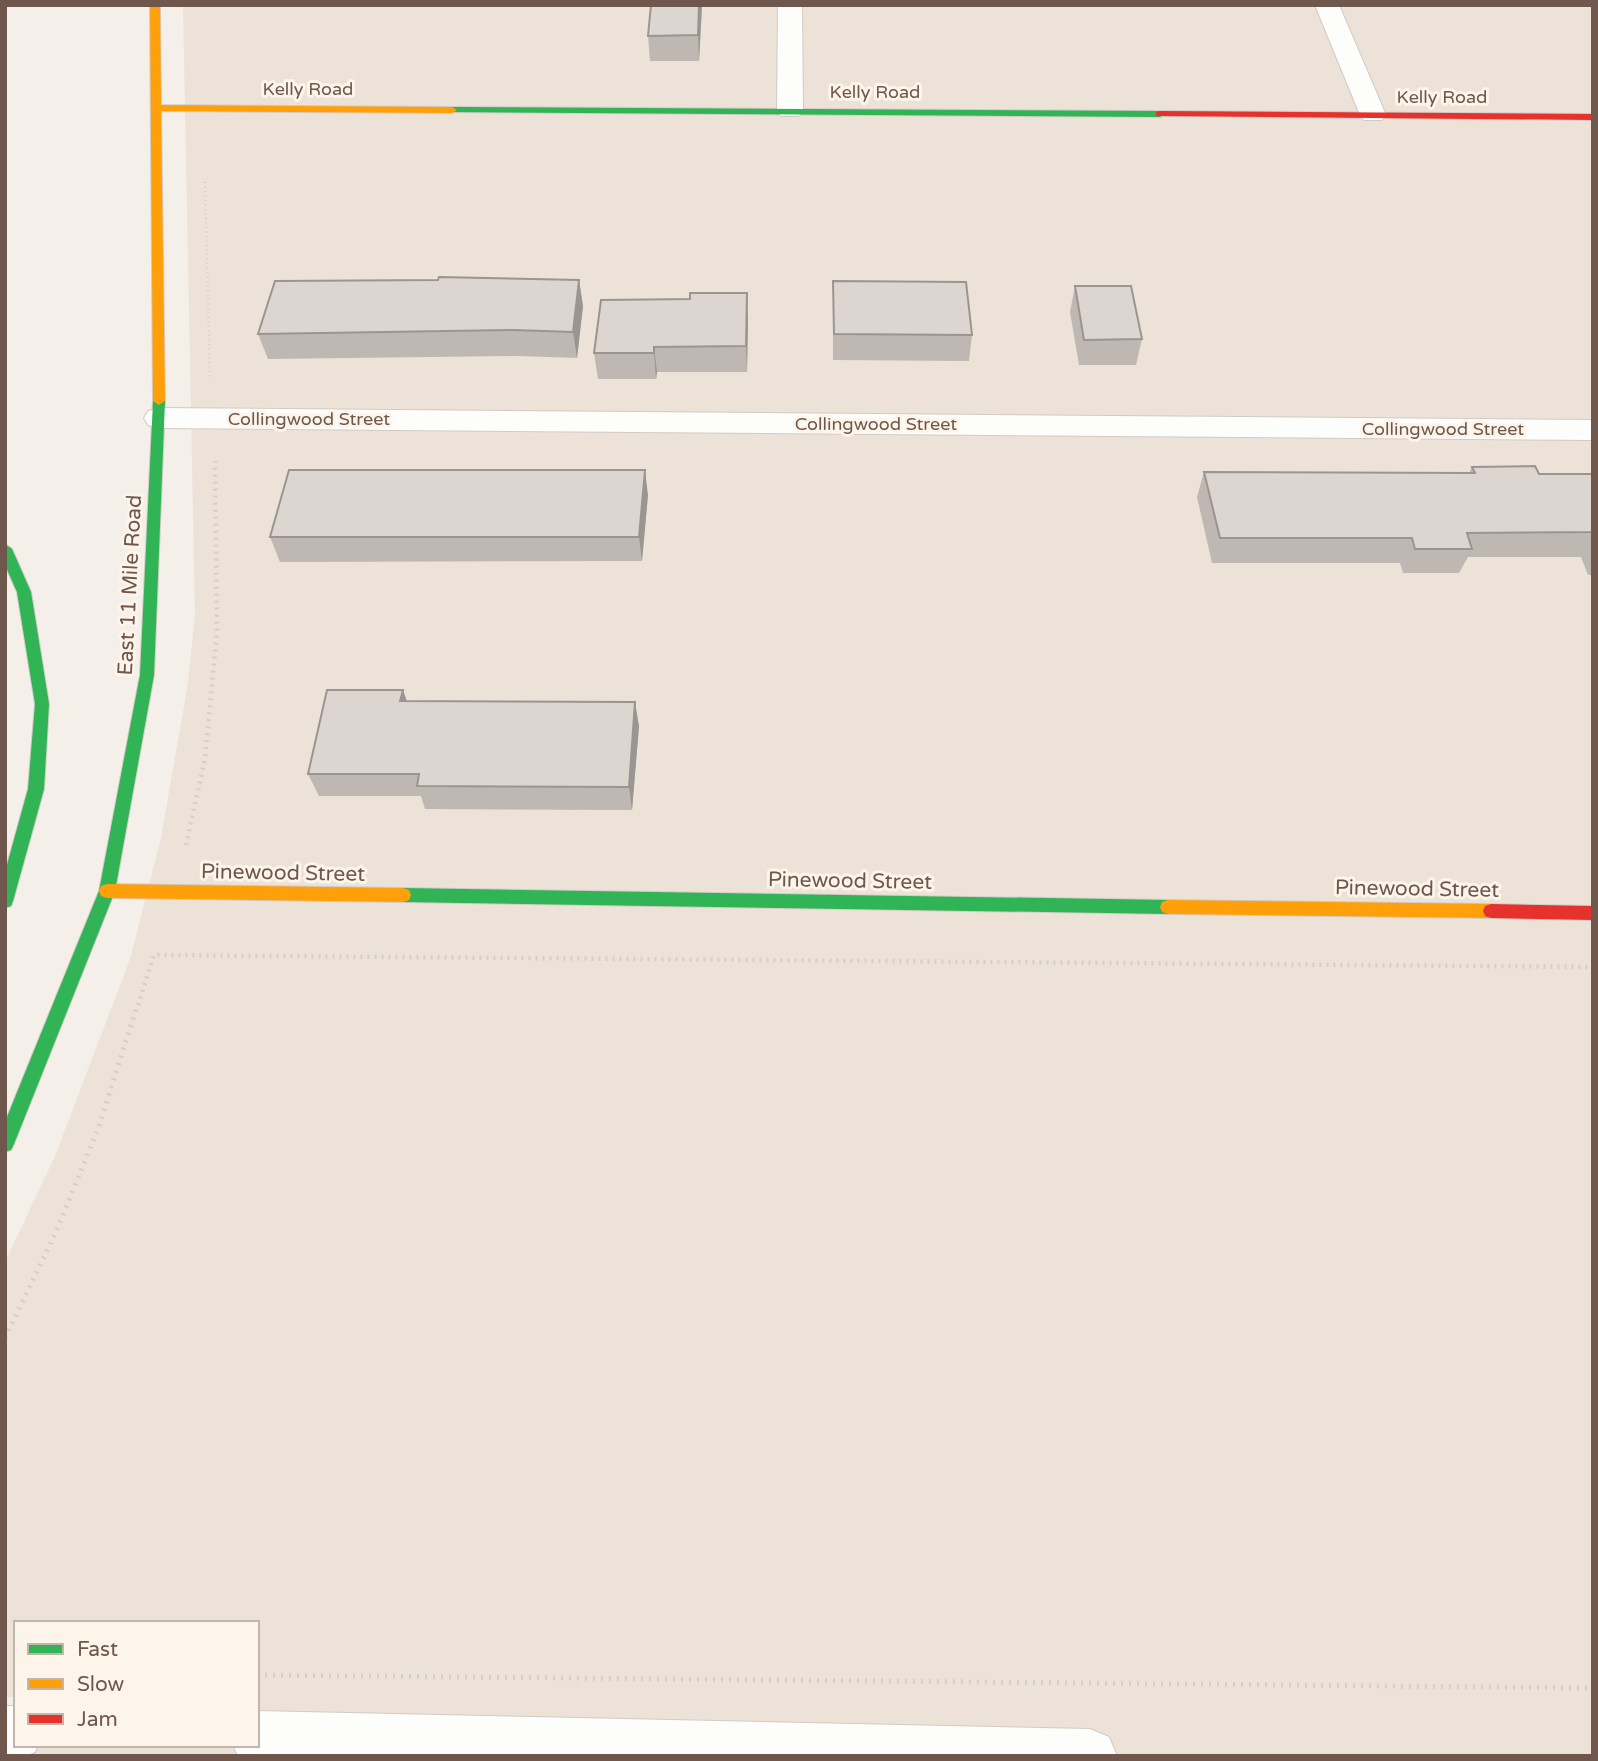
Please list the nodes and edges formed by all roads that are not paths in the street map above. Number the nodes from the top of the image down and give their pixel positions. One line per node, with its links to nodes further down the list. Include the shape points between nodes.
1 (155, 5): 4 (main road, East 11 Mile Road)
2 (790, 5): 5 (street)
3 (1327, 5): 6 (street)
4 (157, 108): 5 (main road, Kelly Road); 8 (main road, East 11 Mile Road)
5 (790, 111): 6 (main road, Kelly Road)
6 (1373, 116): 7 (main road, Kelly Road)
7 (1593, 117)
8 (159, 418): 9 (street, Collingwood Street); 11 (main road, East 11 Mile Road, via 147,675)
9 (1593, 430)
10 (5, 549): 12 (main road, via 24,592 42,704 36,789)
11 (107, 891): 13 (main road, Pinewood Street); 14 (main road, East 11 Mile Road)
12 (5, 901)
13 (1593, 913)
14 (5, 1144)
15 (259, 1738): 16 (street)
16 (1090, 1756)

